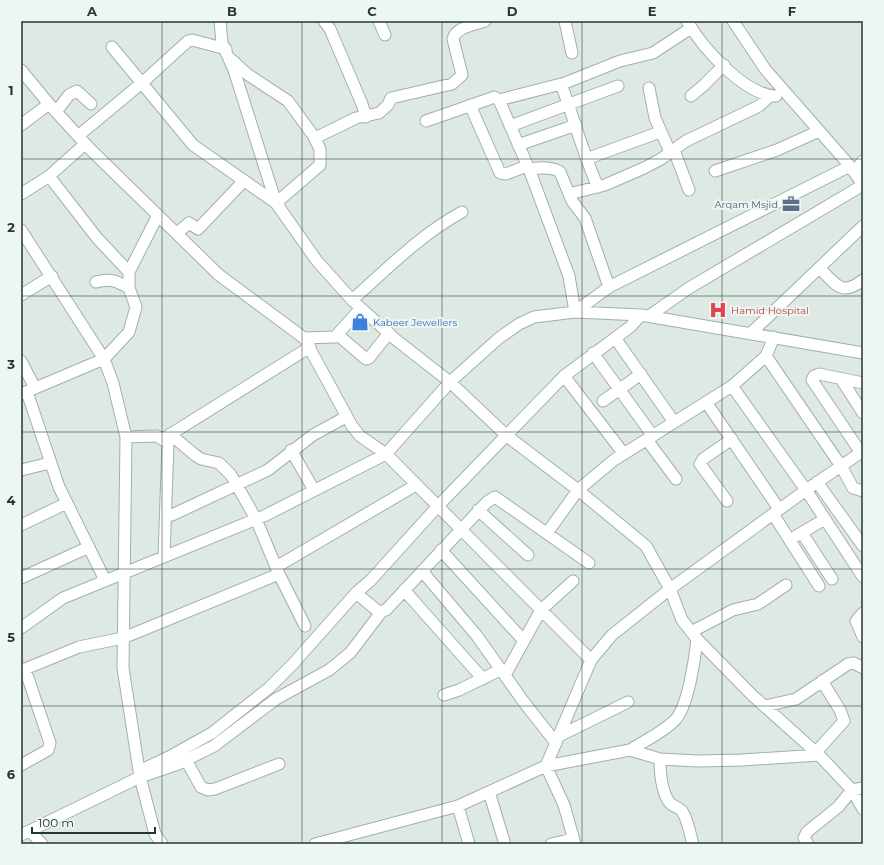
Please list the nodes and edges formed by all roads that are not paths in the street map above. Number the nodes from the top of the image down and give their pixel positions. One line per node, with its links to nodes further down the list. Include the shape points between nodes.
1 (220, 21): 11 (street, via 220,33)
2 (324, 21): 26 (street)
3 (379, 21): 8 (street)
4 (485, 21): 26 (street, via 458,30 454,34 462,75 452,84 391,98 388,105 379,113)
5 (565, 21): 10 (street)
6 (733, 21): 20 (street, via 765,69)
7 (689, 25): 12 (street, via 702,43); 15 (street, via 653,53 620,61)
8 (385, 35)
9 (112, 47): 14 (street)
10 (572, 53)
11 (228, 54): 14 (street, via 188,40); 33 (street, via 246,74 288,101); 49 (street)
12 (724, 65): 18 (street); 19 (street, via 745,82)
13 (21, 70): 25 (street)
14 (143, 82): 34 (street); 43 (street, via 193,145)
15 (561, 84): 21 (street); 24 (street)
16 (618, 86): 24 (street)
17 (649, 88): 32 (street)
18 (691, 96)
19 (770, 96): 20 (street); 36 (street, via 759,106 707,130)
20 (789, 96): 31 (street)
21 (499, 100): 23 (street, via 494,97); 30 (street)
22 (91, 104): 25 (street, via 77,90)
23 (470, 105): 27 (street); 39 (street, via 500,173 506,174)
24 (569, 105): 29 (street); 30 (street)
25 (52, 108): 28 (street); 34 (street)
26 (366, 117): 33 (street, via 356,118 315,138)
27 (426, 121)
28 (21, 125)
29 (576, 125): 35 (street); 37 (street)
30 (510, 126): 35 (street)
31 (819, 130): 40 (street); 41 (street, via 777,150)
32 (660, 132): 36 (street); 37 (street)
33 (313, 135): 49 (street, via 320,150 320,165)
34 (82, 140): 42 (street); 51 (street)
35 (518, 145): 39 (street)
36 (672, 151): 45 (street, via 644,168); 46 (street)
37 (586, 159): 45 (street)
38 (863, 161): 40 (street)
39 (528, 168): 48 (street, via 558,170); 64 (street, via 568,276)
40 (852, 169): 44 (street); 60 (street)
41 (715, 171)
42 (48, 177): 47 (street); 56 (street, via 97,238)
43 (242, 180): 49 (street); 54 (street, via 198,229 189,223)
44 (863, 185): 65 (street, via 782,231)
45 (598, 187): 48 (street)
46 (689, 190)
47 (21, 194)
48 (569, 194): 60 (street, via 583,214)
49 (276, 203): 63 (street, via 317,261)
50 (462, 212): 63 (street, via 410,247)
51 (158, 215): 54 (street); 56 (street)
52 (863, 226): 55 (street)
53 (21, 230): 57 (street)
54 (177, 233): 71 (street, via 219,275)
55 (819, 268): 58 (street, via 842,288 852,288); 67 (street)
56 (129, 272): 61 (street)
57 (52, 276): 62 (street); 75 (street)
58 (863, 280)
59 (96, 282): 61 (street, via 115,280)
60 (609, 287): 64 (street)
61 (129, 288): 75 (street, via 136,307 129,332)
62 (21, 295)
63 (356, 304): 66 (street); 68 (street)
64 (575, 312): 65 (street); 80 (street, via 534,317 519,324 499,338)
65 (645, 316): 67 (street); 70 (street)
66 (389, 333): 68 (street, via 369,358); 80 (street)
67 (751, 333): 69 (street)
68 (338, 335): 71 (street)
69 (774, 337): 73 (street); 74 (street)
70 (615, 338): 72 (street); 77 (street)
71 (307, 342): 88 (street); 90 (street)
72 (593, 353): 78 (street); 83 (street)
73 (863, 354)
74 (766, 356): 82 (street); 100 (street)
75 (104, 359): 84 (street); 92 (street, via 113,383)
76 (21, 361): 84 (street)
77 (641, 374): 83 (street); 89 (street)
78 (564, 376): 91 (street); 98 (street)
79 (841, 379): 81 (street); 87 (street); 96 (street, via 818,374 812,380)
80 (450, 382): 91 (street); 97 (street)
81 (863, 383)
82 (732, 386): 86 (street); 108 (street)
83 (620, 389): 85 (street); 93 (street)
84 (28, 391): 99 (street)
85 (603, 401)
86 (706, 402): 89 (street); 94 (street)
87 (863, 413)
88 (346, 417): 95 (street); 97 (street, via 360,436)
89 (674, 422): 93 (street)
90 (167, 436): 92 (street); 104 (street, via 201,459 223,466); 115 (street, via 169,448)
91 (507, 436): 107 (street); 112 (street)
92 (126, 437): 131 (street)
93 (650, 438): 98 (street); 102 (street)
94 (732, 439): 110 (street, via 703,459 700,464); 114 (street)
95 (291, 450): 104 (street, via 268,470); 106 (street)
96 (862, 452): 100 (street)
97 (386, 454): 105 (street); 106 (street)
98 (624, 454): 107 (street)
99 (50, 463): 101 (street); 111 (street)
100 (841, 466): 103 (street); 109 (street, via 853,488)
101 (21, 470)
102 (676, 479)
103 (818, 482): 108 (street); 123 (street)
104 (237, 485): 115 (street, via 172,515); 116 (street)
105 (416, 485): 112 (street); 129 (street)
106 (314, 490): 116 (street)
107 (578, 490): 120 (street); 139 (street, via 646,546)
108 (806, 490): 114 (street); 117 (street)
109 (863, 491)
110 (727, 501)
111 (67, 503): 118 (street); 124 (street)
112 (437, 507): 119 (street); 141 (street)
113 (478, 510): 119 (street); 120 (street, via 495,497); 127 (street)
114 (776, 512): 122 (street); 139 (street)
115 (166, 515): 126 (street)
116 (256, 519): 126 (street); 129 (street)
117 (825, 519): 121 (street); 132 (street)
118 (21, 525)
119 (460, 530): 125 (street); 142 (street)
120 (547, 533): 128 (street)
121 (802, 533): 122 (street); 134 (street)
122 (789, 540): 138 (street)
123 (863, 546)
124 (89, 547): 133 (street); 135 (street)
125 (441, 550): 130 (street); 150 (street)
126 (164, 556): 131 (street)
127 (528, 556)
128 (589, 563)
129 (278, 570): 145 (street); 149 (street)
130 (422, 571): 140 (street); 154 (street, via 477,636)
131 (125, 572): 135 (street); 149 (street)
132 (863, 577)
133 (21, 578)
134 (832, 579)
135 (106, 580): 146 (street, via 63,598)
136 (573, 581): 142 (street)
137 (786, 585): 147 (street, via 758,604 732,610)
138 (819, 586)
139 (670, 589): 147 (street, via 682,620); 151 (street, via 612,635)
140 (404, 590): 143 (street); 155 (street)
141 (356, 593): 143 (street, via 374,609); 168 (street, via 292,665 241,711 212,733)
142 (541, 610): 150 (street); 151 (street)
143 (382, 611): 164 (street, via 350,653 329,670 287,691 219,743)
144 (863, 613): 148 (street, via 856,621)
145 (305, 626)
146 (21, 628)
147 (694, 636): 159 (street); 161 (street, via 694,663 680,712 670,724)
148 (863, 637)
149 (123, 638): 153 (street, via 79,647); 168 (street, via 122,668)
150 (524, 641): 154 (street)
151 (591, 660): 160 (street)
152 (863, 668): 156 (street, via 851,663)
153 (23, 669): 166 (street, via 50,743 48,750)
154 (502, 672): 155 (street); 160 (street)
155 (483, 679): 157 (street)
156 (822, 681): 159 (street, via 796,699); 162 (street, via 844,721)
157 (444, 696)
158 (628, 702): 160 (street)
159 (765, 706): 162 (street)
160 (557, 740): 167 (street)
161 (630, 750): 163 (street); 167 (street)
162 (818, 753): 163 (street, via 742,760); 169 (street)
163 (660, 759): 183 (street, via 660,778 669,802 681,810)
164 (186, 760): 165 (street, via 201,787 208,790); 168 (street)
165 (279, 764)
166 (21, 765)
167 (546, 766): 170 (street); 176 (street, via 564,804)
168 (139, 774): 173 (street); 179 (street, via 155,834)
169 (858, 789): 172 (street); 177 (street, via 807,832)
170 (489, 792): 171 (street); 175 (street)
171 (458, 806): 174 (street); 181 (street)
172 (863, 808)
173 (24, 832): 178 (street)
174 (338, 841): 180 (street)
175 (504, 841)
176 (574, 842): 182 (street)
177 (805, 843)
178 (42, 844)
179 (162, 844)
180 (315, 844)
181 (469, 844)
182 (551, 844)
183 (693, 844)

